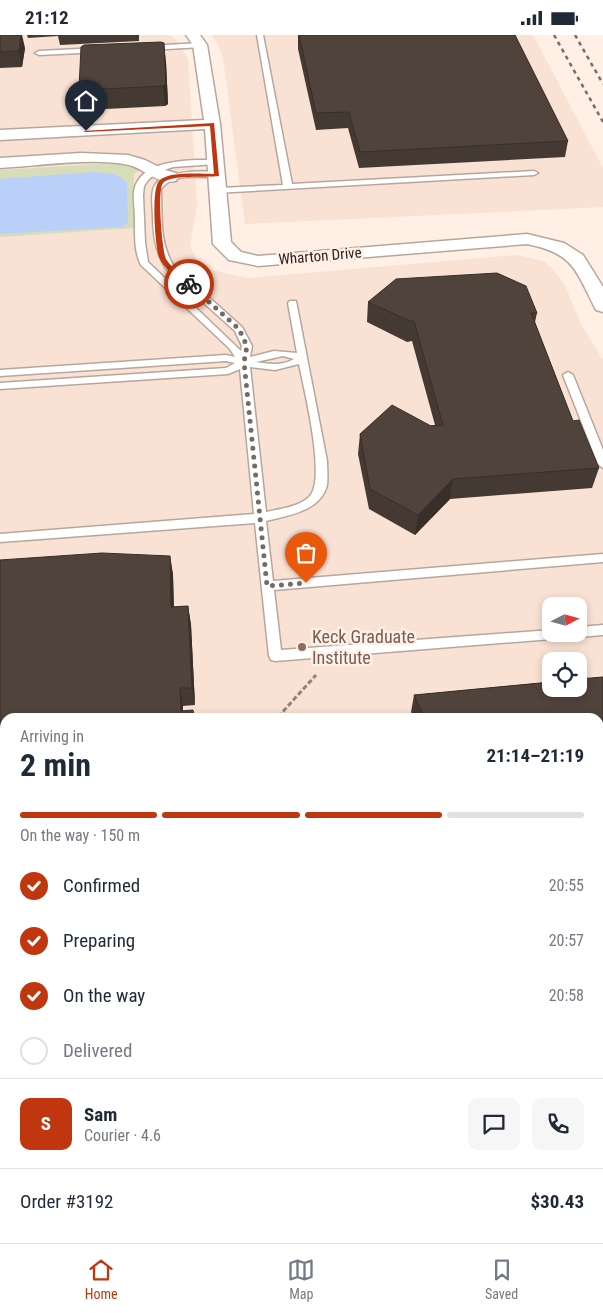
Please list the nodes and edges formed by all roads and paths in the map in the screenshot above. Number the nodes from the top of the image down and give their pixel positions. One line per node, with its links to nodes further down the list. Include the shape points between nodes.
1 (260, 35): 14 (lane)
2 (197, 40): 3 (lane); 6 (street, Wharton Drive)
3 (144, 48)
4 (106, 50): 5 (lane)
5 (39, 53)
6 (212, 124): 7 (street); 13 (street, Wharton Drive)
7 (0, 135)
8 (93, 158): 9 (street); 10 (street, via 127,160 144,164); 11 (street, via 128,153 146,156)
9 (0, 163)
10 (152, 171): 11 (street); 18 (lane, via 139,188 140,246 144,263 233,347)
11 (171, 171): 13 (lane); 18 (lane, via 157,189 162,257 169,267 239,329 247,346)
12 (534, 173): 14 (lane)
13 (217, 176): 14 (lane); 16 (street, Wharton Drive, via 222,244 235,256 258,261 527,239 551,243 573,253)
14 (288, 187)
15 (293, 303): 17 (lane)
16 (603, 306)
17 (302, 358): 18 (lane, via 292,365 282,366); 23 (lane, via 322,461 321,485 315,498 305,505)
18 (244, 362): 19 (lane, via 226,358); 21 (lane, via 228,371); 23 (lane)
19 (0, 373)
20 (568, 375): 22 (lane)
21 (0, 386)
22 (603, 464)
23 (260, 518): 24 (lane); 26 (lane)
24 (0, 538)
25 (603, 558): 26 (lane)
26 (267, 586): 30 (lane, via 275,656)
27 (603, 630): 28 (lane)
28 (588, 631)
29 (542, 636): 30 (lane)
30 (333, 653): 31 (path)
31 (282, 713)

